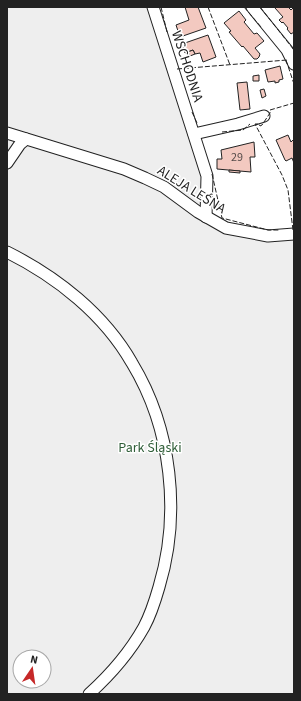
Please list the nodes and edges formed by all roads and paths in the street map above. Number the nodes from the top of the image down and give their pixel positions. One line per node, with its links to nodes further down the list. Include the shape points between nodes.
1 (153, 7): 6 (street, WSCHODNIA)
2 (252, 7): 3 (street, via 287,50)
3 (294, 64)
4 (264, 116): 6 (street)
5 (7, 133): 7 (street, ALEJA LEŚNA)
6 (194, 134): 9 (street, WSCHODNIA, via 207,176)
7 (26, 139): 8 (street); 9 (street, ALEJA LEŚNA, via 124,169 145,178 164,187)
8 (7, 162)
9 (206, 217): 10 (street, ALEJA LEŚNA, via 226,228 268,236)
10 (294, 234)
11 (7, 252): 12 (street, via 54,280 91,310 109,330 132,362 145,387 157,418 165,450 170,480 171,525 166,560 157,594 145,626 128,651)
12 (89, 694)

